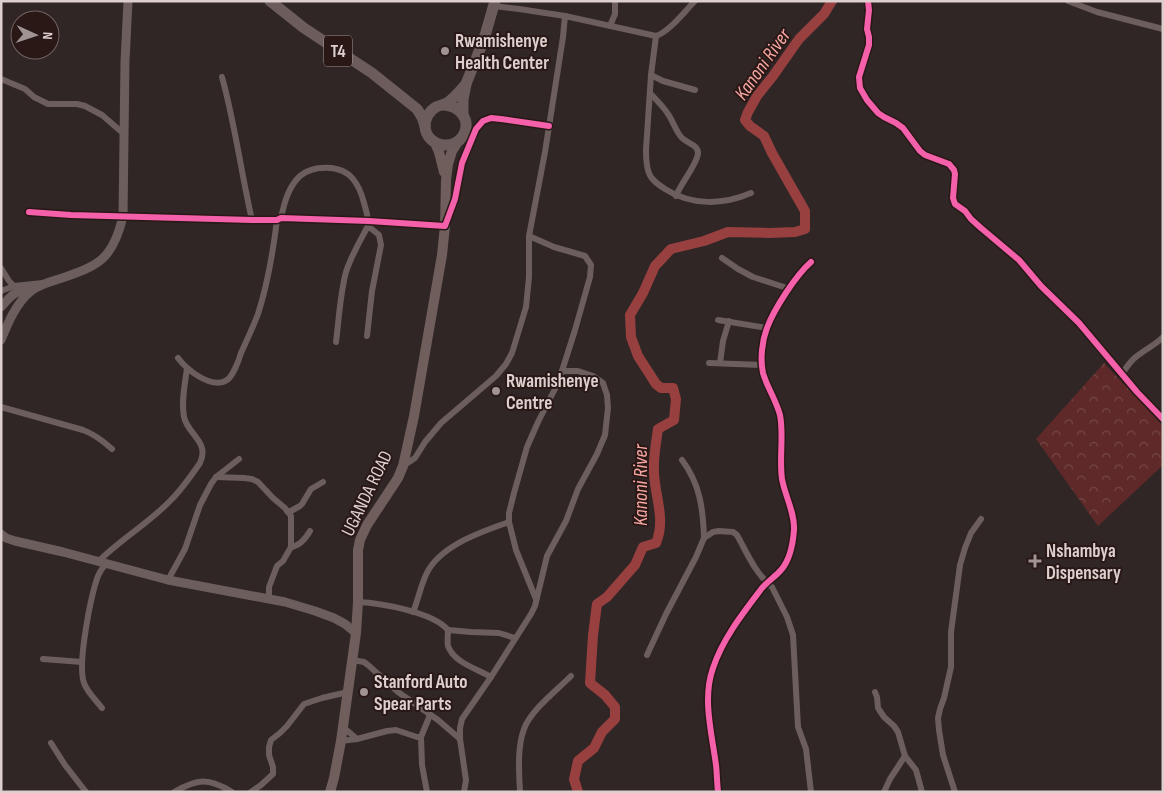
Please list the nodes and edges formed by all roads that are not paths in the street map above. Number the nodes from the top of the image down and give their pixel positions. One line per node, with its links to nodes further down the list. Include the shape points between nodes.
1 (128, 1): 23 (street)
2 (270, 1): 18 (highway, T4)
3 (616, 1): 9 (street)
4 (695, 1): 11 (street, via 669,28)
5 (868, 1): 58 (street, via 869,45 859,77 860,88 867,100 878,113 903,128 925,155 949,164 955,174 955,204 1019,260)
6 (1068, 1): 10 (street)
7 (494, 4): 8 (street); 15 (highway)
8 (565, 16): 9 (street); 22 (street)
9 (610, 26): 11 (street)
10 (1163, 29)
11 (656, 36): 12 (street)
12 (651, 75): 16 (street); 17 (street)
13 (222, 77): 32 (street)
14 (1, 79): 23 (street, via 48,104 85,106 102,115)
15 (466, 84): 19 (highway); 20 (highway)
16 (695, 90)
17 (650, 93): 28 (street, via 646,150 649,175); 28 (street, via 668,114 681,137 698,151)
18 (407, 101): 19 (highway, T4); 21 (highway, T4, via 417,109)
19 (441, 106): 20 (highway, T4, via 452,106); 21 (highway, via 430,111)
20 (463, 114): 24 (highway, via 466,128)
21 (425, 126): 25 (highway, T4)
22 (549, 126): 34 (street, via 491,118 483,121 476,129 462,163 455,199); 35 (street)
23 (124, 134): 30 (street)
24 (459, 140): 25 (highway, via 448,146); 26 (main road, UGANDA ROAD, via 450,157)
25 (435, 143): 26 (main road, UGANDA ROAD)
26 (446, 180): 34 (main road, UGANDA ROAD)
27 (751, 193): 28 (street, via 714,202)
28 (676, 196)
29 (29, 212): 30 (street)
30 (123, 216): 32 (street); 39 (street, via 114,243 98,263)
31 (279, 219): 32 (street); 33 (street); 33 (street, via 294,184 309,171 319,168 347,172 361,194); 56 (street, via 258,314 230,377 226,381 204,380)
32 (252, 220)
33 (368, 223): 34 (street); 48 (street, via 379,235 381,245); 51 (street, via 346,272)
34 (445, 226): 64 (main road, UGANDA ROAD)
35 (529, 236): 57 (street, via 585,256 591,265); 64 (street, via 526,307 506,364 440,424 415,458)
36 (722, 258): 41 (street, via 753,277)
37 (811, 262): 41 (street)
38 (1, 268): 40 (street)
39 (49, 282): 40 (street); 43 (street)
40 (14, 286): 42 (street)
41 (790, 289): 47 (street)
42 (1, 291)
43 (31, 291): 44 (street, via 16,292); 50 (street, via 11,317)
44 (1, 307)
45 (718, 320): 46 (street)
46 (729, 321): 47 (street); 54 (street)
47 (767, 328): 55 (street)
48 (367, 336)
49 (1163, 337): 58 (street, via 1130,362)
50 (1, 340)
51 (336, 342)
52 (178, 358): 56 (street)
53 (709, 363): 54 (street)
54 (720, 363): 55 (street)
55 (762, 365): 76 (street, via 780,416 782,479 794,530 789,556 781,570)
56 (187, 368): 74 (street, via 184,417 202,447 200,463 169,503 108,553)
57 (562, 371): 69 (street, via 527,447); 78 (street, via 578,371 603,383 608,408 605,435 547,556)
58 (1122, 374): 60 (street)
59 (1, 407): 61 (street, via 83,430)
60 (1163, 419)
61 (112, 449)
62 (239, 459): 65 (street)
63 (682, 460): 71 (street, via 699,492)
64 (403, 466): 79 (main road, UGANDA ROAD, via 360,540)
65 (216, 477): 67 (street, via 252,479); 75 (street, via 200,505 185,549)
66 (323, 482): 67 (street, via 311,489 300,506)
67 (287, 511): 73 (street)
68 (981, 518): 113 (street, via 971,533 960,565 950,632 951,667 938,718 943,754)
69 (509, 522): 78 (street, via 516,550); 80 (street, via 464,540 437,560 424,579)
70 (310, 531): 73 (street)
71 (704, 538): 76 (street, via 713,532 733,532); 84 (street)
72 (3, 539): 74 (street)
73 (291, 548): 77 (street, via 277,566 269,587)
74 (103, 562): 75 (street); 87 (street, via 89,615)
75 (168, 580): 77 (street)
76 (766, 583): 109 (street, via 731,630 709,681 708,712); 110 (street, via 772,587 793,635 798,727 806,749)
77 (269, 599): 82 (street, via 324,614)
78 (536, 600): 83 (street, via 528,621)
79 (358, 602): 80 (street); 82 (main road, UGANDA ROAD)
80 (413, 612): 81 (street, via 440,622)
81 (448, 630): 83 (street, via 500,633); 89 (street, via 448,644 455,656)
82 (356, 633): 86 (main road, UGANDA ROAD)
83 (515, 638): 89 (street)
84 (646, 656)
85 (43, 659): 87 (street)
86 (352, 660): 90 (main road, UGANDA ROAD); 93 (street, via 364,662)
87 (82, 662): 92 (street, via 84,683)
88 (571, 676): 108 (street, via 541,704 524,728)
89 (491, 677): 97 (street, via 462,719)
90 (348, 692): 94 (main road, UGANDA ROAD); 104 (street, via 304,704 280,734 271,740 268,755 273,774)
91 (875, 692): 100 (street, via 878,708 894,726)
92 (102, 708)
93 (430, 715): 95 (street); 97 (street)
94 (343, 727): 96 (street); 98 (main road, UGANDA ROAD)
95 (421, 737): 96 (street, via 396,730); 106 (street)
96 (357, 739): 98 (street)
97 (460, 739): 107 (street, via 466,780)
98 (341, 741): 105 (main road, UGANDA ROAD)
99 (51, 743): 101 (street)
100 (905, 756): 111 (street); 112 (street, via 916,770)
101 (86, 792)
102 (174, 792): 103 (street, via 205,781)
103 (232, 792)
104 (251, 792)
105 (330, 792)
106 (427, 792)
107 (464, 792)
108 (520, 792)
109 (718, 792)
110 (811, 792)
111 (884, 792)
112 (922, 792)
113 (955, 792)

